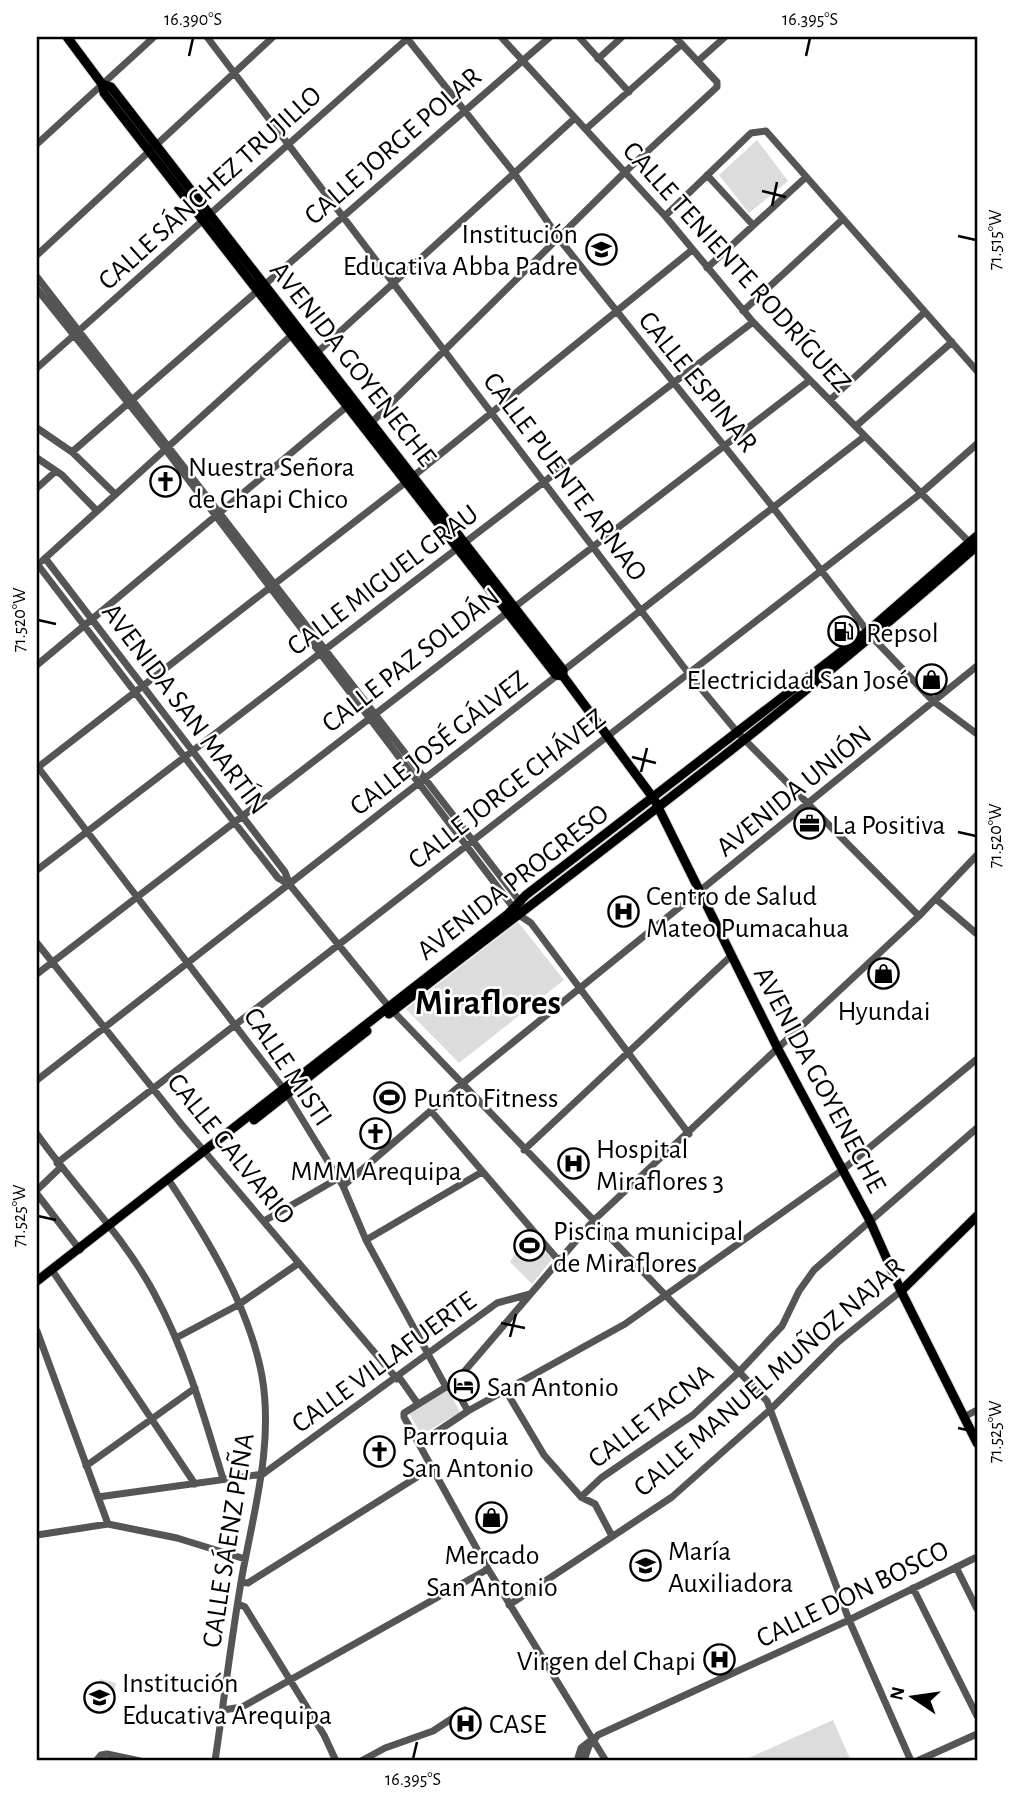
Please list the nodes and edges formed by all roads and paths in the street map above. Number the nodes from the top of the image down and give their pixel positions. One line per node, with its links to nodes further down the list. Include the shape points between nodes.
1 (67, 37): 17 (main road, AVENIDA GOYENECHE)
2 (154, 37): 17 (street)
3 (207, 37): 16 (street, CALLE PUENTE ARNAO)
4 (274, 37): 16 (street)
5 (408, 37): 19 (street, CALLE ESPINAR); 23 (street, CALLE SÁNCHEZ TRUJILLO)
6 (502, 37): 14 (street, CALLE TENIENTE RODRÍGUEZ)
7 (550, 37): 14 (street, CALLE JORGE POLAR)
8 (579, 37): 13 (street)
9 (622, 37): 13 (street)
10 (675, 37): 12 (street)
11 (725, 37): 15 (street)
12 (682, 44): 15 (street); 18 (street)
13 (598, 59): 18 (street)
14 (524, 60): 19 (street, CALLE JORGE POLAR); 20 (street, CALLE TENIENTE RODRÍGUEZ)
15 (698, 61): 25 (street, via 717,87)
16 (235, 73): 23 (street, CALLE PUENTE ARNAO); 24 (street)
17 (102, 84): 22 (street); 24 (main road, AVENIDA GOYENECHE, via 104,93)
18 (629, 92): 21 (street)
19 (464, 110): 26 (street, CALLE ESPINAR); 29 (street, CALLE JORGE POLAR)
20 (575, 118): 21 (street, CALLE TENIENTE RODRÍGUEZ); 26 (street)
21 (586, 129): 25 (street, CALLE TENIENTE RODRÍGUEZ)
22 (37, 144)
23 (289, 144): 29 (street, CALLE PUENTE ARNAO); 31 (street, CALLE SÁNCHEZ TRUJILLO)
24 (152, 148): 31 (main road, AVENIDA GOYENECHE); 36 (street)
25 (625, 172): 30 (street, CALLE TENIENTE RODRÍGUEZ); 34 (street)
26 (514, 173): 34 (street, CALLE ESPINAR); 39 (street)
27 (707, 175): 28 (street, via 751,133 762,130); 30 (street); 33 (street)
28 (806, 177): 32 (street); 33 (street)
29 (343, 215): 39 (street, CALLE PUENTE ARNAO); 40 (street, CALLE JORGE POLAR)
30 (664, 216): 35 (street, CALLE TENIENTE RODRÍGUEZ)
31 (208, 218): 40 (main road, AVENIDA GOYENECHE); 46 (street, CALLE SÁNCHEZ TRUJILLO)
32 (843, 219): 42 (street); 43 (street)
33 (753, 225): 37 (street)
34 (560, 240): 44 (street, CALLE ESPINAR); 49 (street)
35 (692, 250): 37 (street, CALLE TENIENTE RODRÍGUEZ); 44 (street)
36 (37, 256)
37 (707, 268): 42 (street, CALLE TENIENTE RODRÍGUEZ)
38 (37, 276): 46 (street)
39 (394, 281): 49 (street, CALLE PUENTE ARNAO); 50 (street)
40 (260, 287): 47 (main road, AVENIDA GOYENECHE); 56 (street, CALLE JORGE POLAR)
41 (37, 289): 46 (street)
42 (743, 311): 45 (street, CALLE TENIENTE RODRÍGUEZ)
43 (925, 312): 48 (street); 55 (street)
44 (618, 314): 54 (street, CALLE ESPINAR); 58 (street)
45 (753, 322): 53 (street, CALLE TENIENTE RODRÍGUEZ); 54 (street, CALLE MIGUEL GRAU)
46 (76, 332): 51 (street, CALLE SÁNCHEZ TRUJILLO); 56 (street)
47 (295, 332): 50 (main road, AVENIDA GOYENECHE); 65 (street)
48 (952, 342): 52 (street); 60 (street)
49 (447, 350): 58 (street, CALLE PUENTE ARNAO); 59 (street)
50 (314, 355): 57 (main road, AVENIDA GOYENECHE)
51 (37, 368)
52 (977, 371)
53 (810, 380): 55 (street, CALLE TENIENTE RODRÍGUEZ); 64 (street, CALLE PAZ SOLDÁN)
54 (674, 382): 64 (street, CALLE ESPINAR); 70 (street, CALLE MIGUEL GRAU)
55 (830, 400): 60 (street, CALLE TENIENTE RODRÍGUEZ)
56 (130, 401): 65 (street); 66 (street, CALLE JORGE POLAR)
57 (351, 403): 59 (main road, AVENIDA GOYENECHE); 69 (main road, AVENIDA GOYENECHE); 76 (street)
58 (494, 412): 69 (street); 70 (street, CALLE PUENTE ARNAO)
59 (372, 422): 69 (main road, AVENIDA GOYENECHE)
60 (856, 426): 62 (street, CALLE TENIENTE RODRÍGUEZ)
61 (37, 428): 66 (street)
62 (865, 436): 73 (street, CALLE TENIENTE RODRÍGUEZ); 74 (street, CALLE JOSÉ GÁLVEZ)
63 (977, 444): 73 (street, CALLE JORGE CHÁVEZ)
64 (724, 446): 74 (street, CALLE ESPINAR); 79 (street, CALLE PAZ SOLDÁN)
65 (167, 447): 72 (street); 76 (street)
66 (72, 452): 72 (street)
67 (37, 458): 68 (street)
68 (56, 471): 71 (street); 75 (street)
69 (410, 479): 77 (main road, AVENIDA GOYENECHE); 80 (main road, AVENIDA GOYENECHE); 84 (street)
70 (544, 481): 77 (street, CALLE MIGUEL GRAU); 79 (street, CALLE PUENTE ARNAO)
71 (37, 488)
72 (115, 494): 75 (street)
73 (920, 494): 78 (street, CALLE TENIENTE RODRÍGUEZ); 83 (street, CALLE JORGE CHÁVEZ)
74 (772, 506): 83 (street, CALLE ESPINAR); 86 (street, CALLE JOSÉ GÁLVEZ)
75 (97, 511): 81 (street)
76 (216, 513): 84 (street); 87 (street)
77 (465, 542): 80 (street, CALLE MIGUEL GRAU); 85 (main road, AVENIDA GOYENECHE)
78 (975, 544): 89 (main road, AVENIDA PROGRESO)
79 (592, 547): 85 (street, CALLE PAZ SOLDÁN); 86 (street, CALLE PUENTE ARNAO)
80 (456, 549): 85 (main road, AVENIDA GOYENECHE); 90 (street, CALLE MIGUEL GRAU)
81 (45, 558): 82 (street); 87 (street, AVENIDA SAN MARTÍN)
82 (37, 565): 88 (street, AVENIDA SAN MARTÍN)
83 (822, 570): 89 (street, CALLE ESPINAR); 94 (street, CALLE JORGE CHÁVEZ)
84 (272, 585): 90 (street); 95 (street)
85 (510, 608): 93 (main road, AVENIDA GOYENECHE); 98 (street, CALLE PAZ SOLDÁN)
86 (641, 611): 93 (street, CALLE JOSÉ GÁLVEZ); 94 (street, CALLE PUENTE ARNAO)
87 (91, 619): 88 (street); 95 (street, AVENIDA SAN MARTÍN)
88 (84, 625): 91 (street); 96 (street, AVENIDA SAN MARTÍN)
89 (870, 634): 97 (street, CALLE ESPINAR); 101 (main road, AVENIDA PROGRESO)
90 (322, 650): 98 (street); 99 (street); 103 (street, CALLE MIGUEL GRAU)
91 (37, 665)
92 (977, 666): 97 (street, AVENIDA UNIÓN)
93 (561, 674): 102 (main road, AVENIDA GOYENECHE); 106 (street, CALLE JOSÉ GÁLVEZ)
94 (689, 674): 101 (street, CALLE PUENTE ARNAO); 102 (street, CALLE JORGE CHÁVEZ)
95 (144, 688): 96 (street); 103 (street, AVENIDA SAN MARTÍN)
96 (136, 694): 104 (street, AVENIDA SAN MARTÍN); 105 (street)
97 (933, 701): 100 (street, CALLE ESPINAR); 108 (street, AVENIDA UNIÓN)
98 (375, 712): 99 (street, CALLE PAZ SOLDÁN); 106 (street)
99 (368, 717): 106 (street); 109 (street, CALLE PAZ SOLDÁN)
100 (977, 734)
101 (740, 736): 107 (main road, AVENIDA PROGRESO); 108 (street, CALLE PUENTE ARNAO)
102 (607, 737): 107 (main road, AVENIDA GOYENECHE); 112 (street, CALLE JORGE CHÁVEZ)
103 (192, 750): 104 (street, CALLE MIGUEL GRAU); 109 (street, AVENIDA SAN MARTÍN)
104 (184, 757): 110 (street, AVENIDA SAN MARTÍN); 111 (street, CALLE MIGUEL GRAU)
105 (37, 767): 111 (street, CALLE MISTI)
106 (423, 779): 112 (street); 113 (street); 116 (street, CALLE JOSÉ GÁLVEZ)
107 (657, 804): 117 (main road, AVENIDA GOYENECHE); 120 (main road, AVENIDA PROGRESO)
108 (808, 804): 117 (street, AVENIDA UNIÓN); 121 (street, CALLE PUENTE ARNAO)
109 (242, 815): 110 (street, CALLE PAZ SOLDÁN); 116 (street, AVENIDA SAN MARTÍN)
110 (233, 822): 116 (street, AVENIDA SAN MARTÍN, via 278,878); 118 (street, CALLE PAZ SOLDÁN)
111 (87, 831): 115 (street, CALLE MIGUEL GRAU); 118 (street, CALLE MISTI)
112 (474, 839): 113 (street, CALLE JORGE CHÁVEZ); 120 (street)
113 (466, 844): 120 (street); 124 (street, CALLE JORGE CHÁVEZ)
114 (977, 855): 119 (street)
115 (37, 870)
116 (290, 885): 124 (street, AVENIDA SAN MARTÍN); 127 (street, CALLE JOSÉ GÁLVEZ)
117 (700, 893): 125 (main road, AVENIDA GOYENECHE); 129 (street, AVENIDA UNIÓN)
118 (137, 897): 126 (street, CALLE PAZ SOLDÁN); 127 (street, CALLE MISTI)
119 (936, 899): 121 (street); 122 (street)
120 (521, 910): 129 (street); 130 (main road, AVENIDA PROGRESO)
121 (919, 916): 133 (street)
122 (977, 934)
123 (37, 943): 126 (street, CALLE CALVARIO)
124 (337, 945): 130 (street, AVENIDA SAN MARTÍN); 131 (street, CALLE JORGE CHÁVEZ)
125 (732, 956): 133 (main road, AVENIDA GOYENECHE); 134 (street)
126 (52, 962): 128 (street, CALLE PAZ SOLDÁN); 132 (street, CALLE CALVARIO)
127 (188, 963): 131 (street, CALLE MISTI); 132 (street, CALLE JOSÉ GÁLVEZ)
128 (37, 974)
129 (580, 989): 134 (street); 137 (street, AVENIDA UNIÓN)
130 (391, 1009): 137 (street, AVENIDA SAN MARTÍN); 139 (main road, AVENIDA PROGRESO)
131 (236, 1023): 138 (street, CALLE JORGE CHÁVEZ); 139 (street, CALLE MISTI)
132 (105, 1027): 136 (street, CALLE JOSÉ GÁLVEZ); 138 (street, CALLE CALVARIO)
133 (778, 1049): 142 (street); 147 (main road, AVENIDA GOYENECHE)
134 (627, 1053): 142 (street); 144 (street)
135 (977, 1059): 147 (street)
136 (37, 1080)
137 (461, 1085): 140 (street, AVENIDA UNIÓN); 144 (street, AVENIDA SAN MARTÍN)
138 (155, 1087): 145 (street, CALLE CALVARIO); 146 (street, CALLE JORGE CHÁVEZ)
139 (285, 1091): 145 (main road, AVENIDA PROGRESO); 149 (street, CALLE MISTI)
140 (431, 1111): 148 (street); 151 (street, AVENIDA UNIÓN)
141 (977, 1128): 155 (street, CALLE TACNA)
142 (689, 1133): 156 (street)
143 (37, 1134): 146 (street)
144 (524, 1150): 156 (street, AVENIDA SAN MARTÍN)
145 (207, 1154): 150 (main road, AVENIDA PROGRESO); 154 (street, CALLE CALVARIO)
146 (59, 1165): 152 (street, CALLE JORGE CHÁVEZ); 157 (street)
147 (841, 1171): 155 (main road, AVENIDA GOYENECHE); 167 (street)
148 (482, 1172): 158 (street); 160 (street)
149 (337, 1179): 151 (street, CALLE MISTI); 154 (street)
150 (170, 1181): 157 (main road, AVENIDA PROGRESO); 168 (street, CALLE SÁENZ PEÑA)
151 (343, 1186): 158 (street, CALLE MISTI)
152 (37, 1192): 159 (street)
153 (977, 1216): 165 (main road, CALLE MANUEL MUÑOZ NAJAR)
154 (264, 1221): 161 (street, CALLE CALVARIO)
155 (870, 1221): 165 (main road, AVENIDA GOYENECHE); 172 (street, CALLE TACNA, via 814,1270 782,1326)
156 (593, 1222): 160 (street); 167 (street, AVENIDA SAN MARTÍN)
157 (111, 1227): 159 (main road, AVENIDA PROGRESO); 162 (main road, AVENIDA PROGRESO); 170 (street, via 153,1291)
158 (366, 1240): 171 (street, CALLE MISTI)
159 (80, 1250): 162 (main road, AVENIDA PROGRESO)
160 (559, 1261): 166 (street)
161 (299, 1263): 168 (street); 173 (street, CALLE CALVARIO)
162 (53, 1272): 163 (main road, AVENIDA PROGRESO); 164 (main road, AVENIDA PROGRESO); 181 (street)
163 (37, 1281)
164 (37, 1288)
165 (901, 1291): 178 (street, CALLE MANUEL MUÑOZ NAJAR, via 838,1342); 182 (main road, AVENIDA GOYENECHE)
166 (531, 1294): 171 (street, CALLE VILLAFUERTE, via 497,1303); 174 (street)
167 (664, 1294): 172 (street, AVENIDA SAN MARTÍN); 176 (street, via 625,1324)
168 (238, 1305): 170 (street); 187 (street, CALLE SÁENZ PEÑA, via 262,1376)
169 (37, 1331): 185 (street)
170 (176, 1338): 175 (street)
171 (428, 1356): 173 (street, CALLE VILLAFUERTE); 174 (street, CALLE MISTI)
172 (740, 1371): 178 (street, AVENIDA SAN MARTÍN); 191 (street, CALLE TACNA, via 693,1415 601,1478)
173 (398, 1378): 177 (street, CALLE CALVARIO); 187 (street, CALLE VILLAFUERTE)
174 (449, 1387): 177 (street); 180 (street, CALLE MISTI)
175 (195, 1388): 181 (street); 188 (street)
176 (506, 1391): 180 (street); 191 (street, via 544,1455)
177 (418, 1404): 183 (street, via 404,1416)
178 (772, 1408): 194 (street, CALLE MANUEL MUÑOZ NAJAR, via 672,1497); 204 (street)
179 (977, 1410): 182 (street)
180 (468, 1411): 183 (street)
181 (153, 1417): 185 (street); 189 (street)
182 (964, 1417): 184 (main road, AVENIDA GOYENECHE)
183 (420, 1443): 186 (street)
184 (977, 1443)
185 (86, 1466): 190 (street)
186 (433, 1467): 198 (street); 199 (street, via 248,1583)
187 (263, 1474): 188 (street, CALLE VILLAFUERTE); 196 (street, CALLE SÁENZ PEÑA)
188 (223, 1479): 189 (street, CALLE VILLAFUERTE)
189 (195, 1485): 190 (street, CALLE VILLAFUERTE)
190 (98, 1497): 192 (street)
191 (581, 1497): 194 (street, via 595,1504)
192 (108, 1524): 193 (street); 196 (street, via 177,1538)
193 (37, 1535)
194 (612, 1536): 202 (street, CALLE MANUEL MUÑOZ NAJAR)
195 (977, 1557): 197 (street, CALLE DON BOSCO)
196 (245, 1559): 199 (street, CALLE SÁENZ PEÑA)
197 (956, 1567): 200 (street, CALLE DON BOSCO); 203 (street)
198 (488, 1569): 202 (street); 205 (street)
199 (241, 1581): 201 (street, CALLE SÁENZ PEÑA)
200 (913, 1588): 204 (street, CALLE DON BOSCO); 208 (street)
201 (238, 1604): 205 (street, via 245,1607); 206 (street, CALLE SÁENZ PEÑA)
202 (509, 1605): 210 (street)
203 (977, 1609)
204 (849, 1620): 210 (street, CALLE DON BOSCO); 219 (street)
205 (289, 1681): 206 (street, via 242,1707); 214 (street)
206 (223, 1710): 213 (street, CALLE SÁENZ PEÑA)
207 (465, 1710): 215 (street, via 433,1731)
208 (977, 1716)
209 (977, 1734): 220 (street)
210 (594, 1740): 216 (street, via 581,1748); 217 (street); 218 (street)
211 (96, 1761): 212 (street, via 107,1754)
212 (141, 1761)
213 (215, 1761)
214 (336, 1761)
215 (361, 1761)
216 (578, 1761)
217 (584, 1761)
218 (606, 1761)
219 (911, 1761)
220 (917, 1761)

